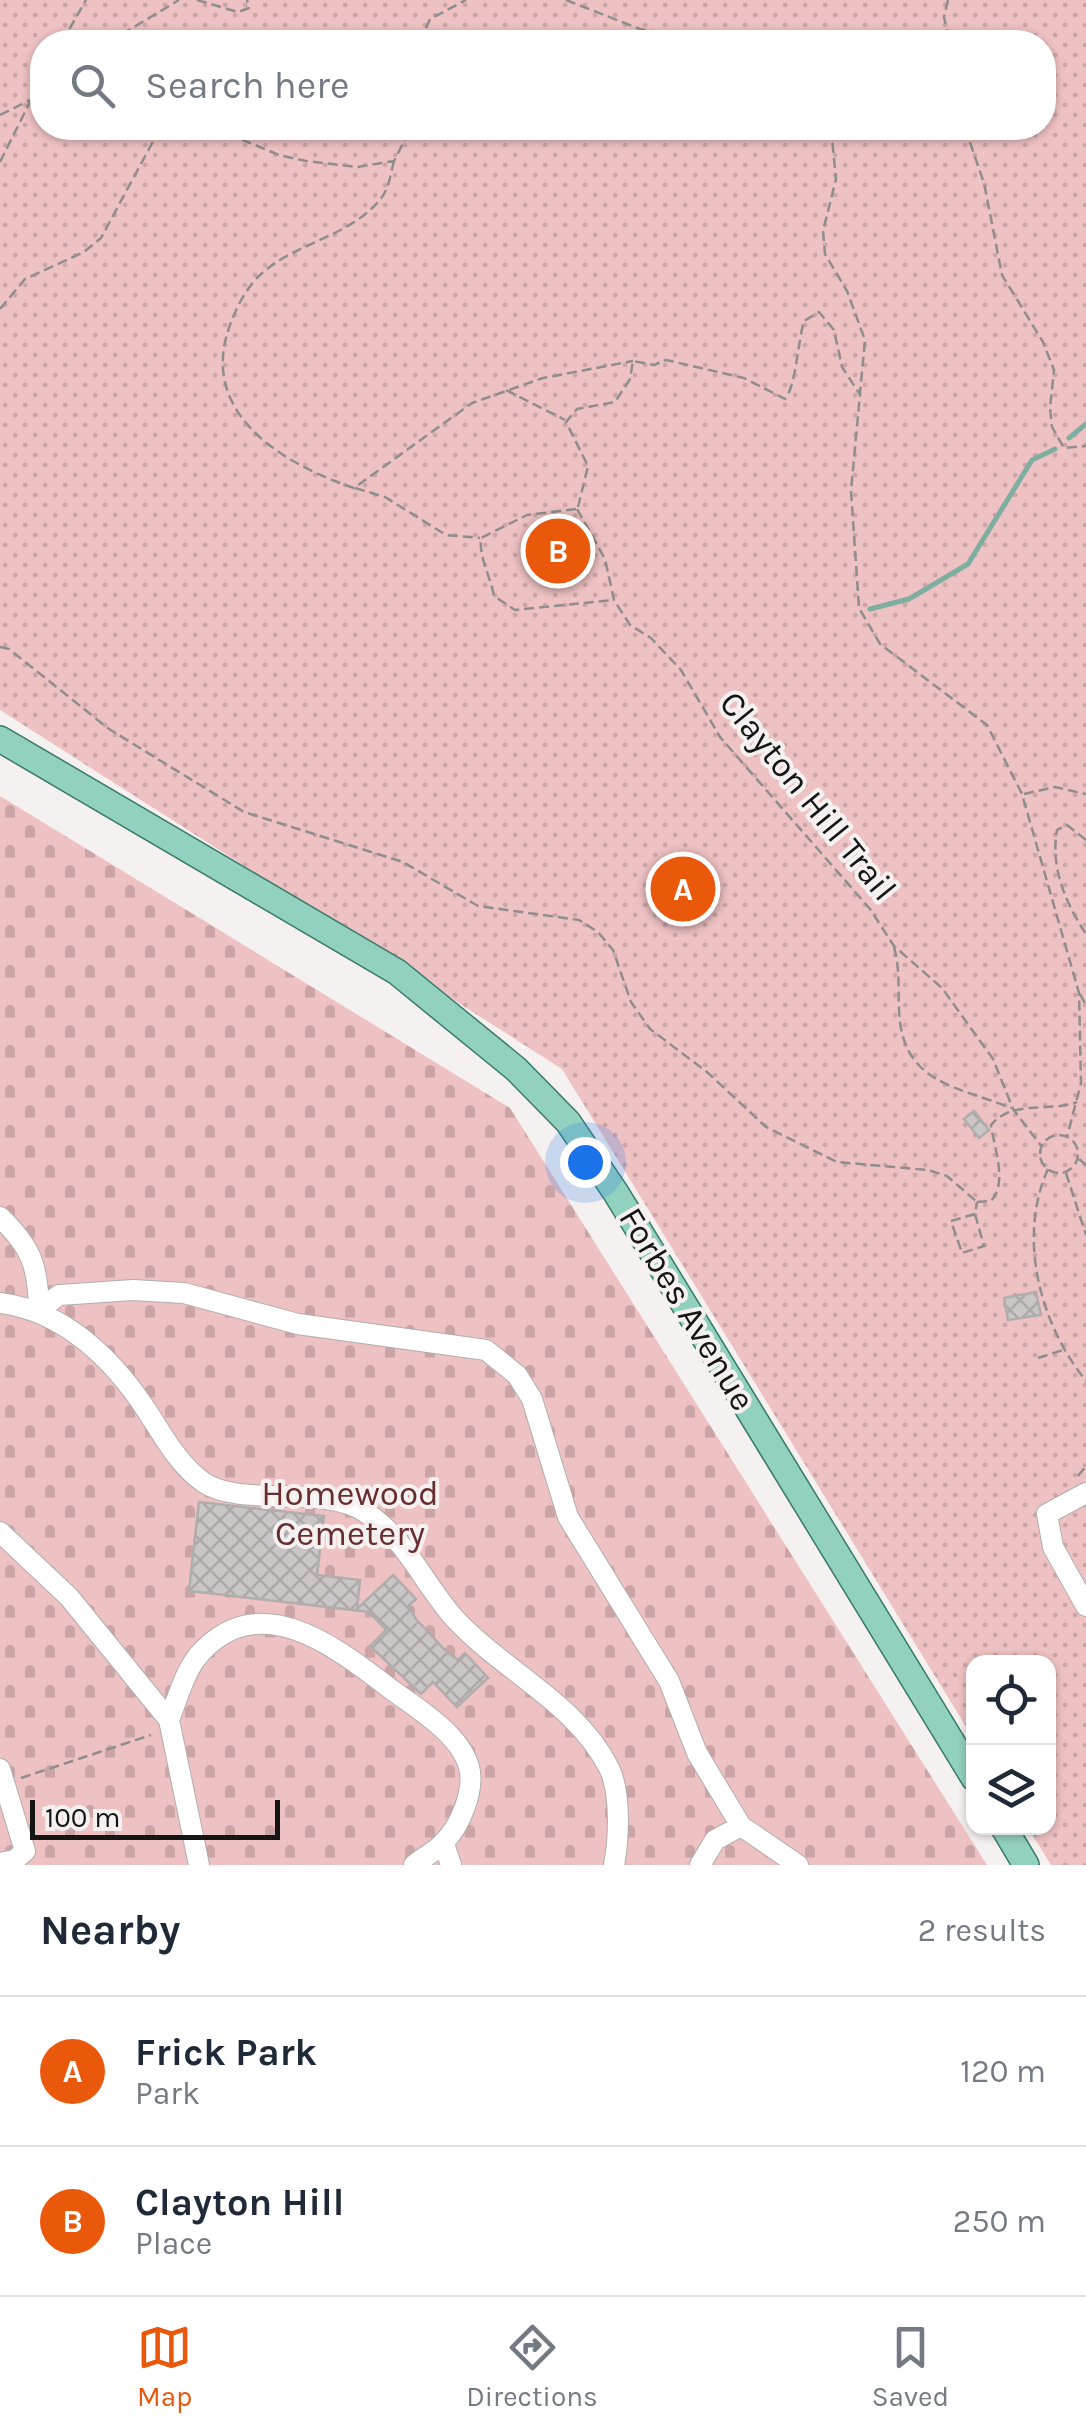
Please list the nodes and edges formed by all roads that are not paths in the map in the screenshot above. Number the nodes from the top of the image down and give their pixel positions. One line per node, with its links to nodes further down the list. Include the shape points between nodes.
1 (0, 739): 9 (main road, Forbes Avenue, via 396,972 460,1020 568,1122)
2 (0, 1217): 4 (lane, via 25,1240 38,1276)
3 (0, 1303): 4 (lane)
4 (40, 1310): 11 (lane, via 59,1295 184,1292 298,1324 486,1350 518,1375 532,1399 568,1517 669,1681 697,1753); 18 (lane, via 114,1368 180,1462 207,1484 264,1495 326,1496 389,1531 457,1621 566,1712 595,1745 612,1772)
5 (1086, 1493): 7 (lane, via 1047,1514 1052,1547)
6 (0, 1532): 8 (lane, via 69,1596)
7 (1086, 1606)
8 (169, 1724): 13 (lane, via 196,1658 222,1635 250,1626 297,1627 366,1670 452,1738 470,1769 469,1798); 15 (lane)
9 (966, 1765)
10 (3, 1776): 14 (lane, via 25,1851)
11 (740, 1826): 19 (lane, via 715,1840); 20 (lane)
12 (1008, 1835): 21 (main road)
13 (444, 1844): 16 (lane); 17 (lane)
14 (0, 1862)
15 (199, 1865)
16 (414, 1865)
17 (451, 1865)
18 (614, 1865)
19 (700, 1865)
20 (798, 1865)
21 (1026, 1865)

